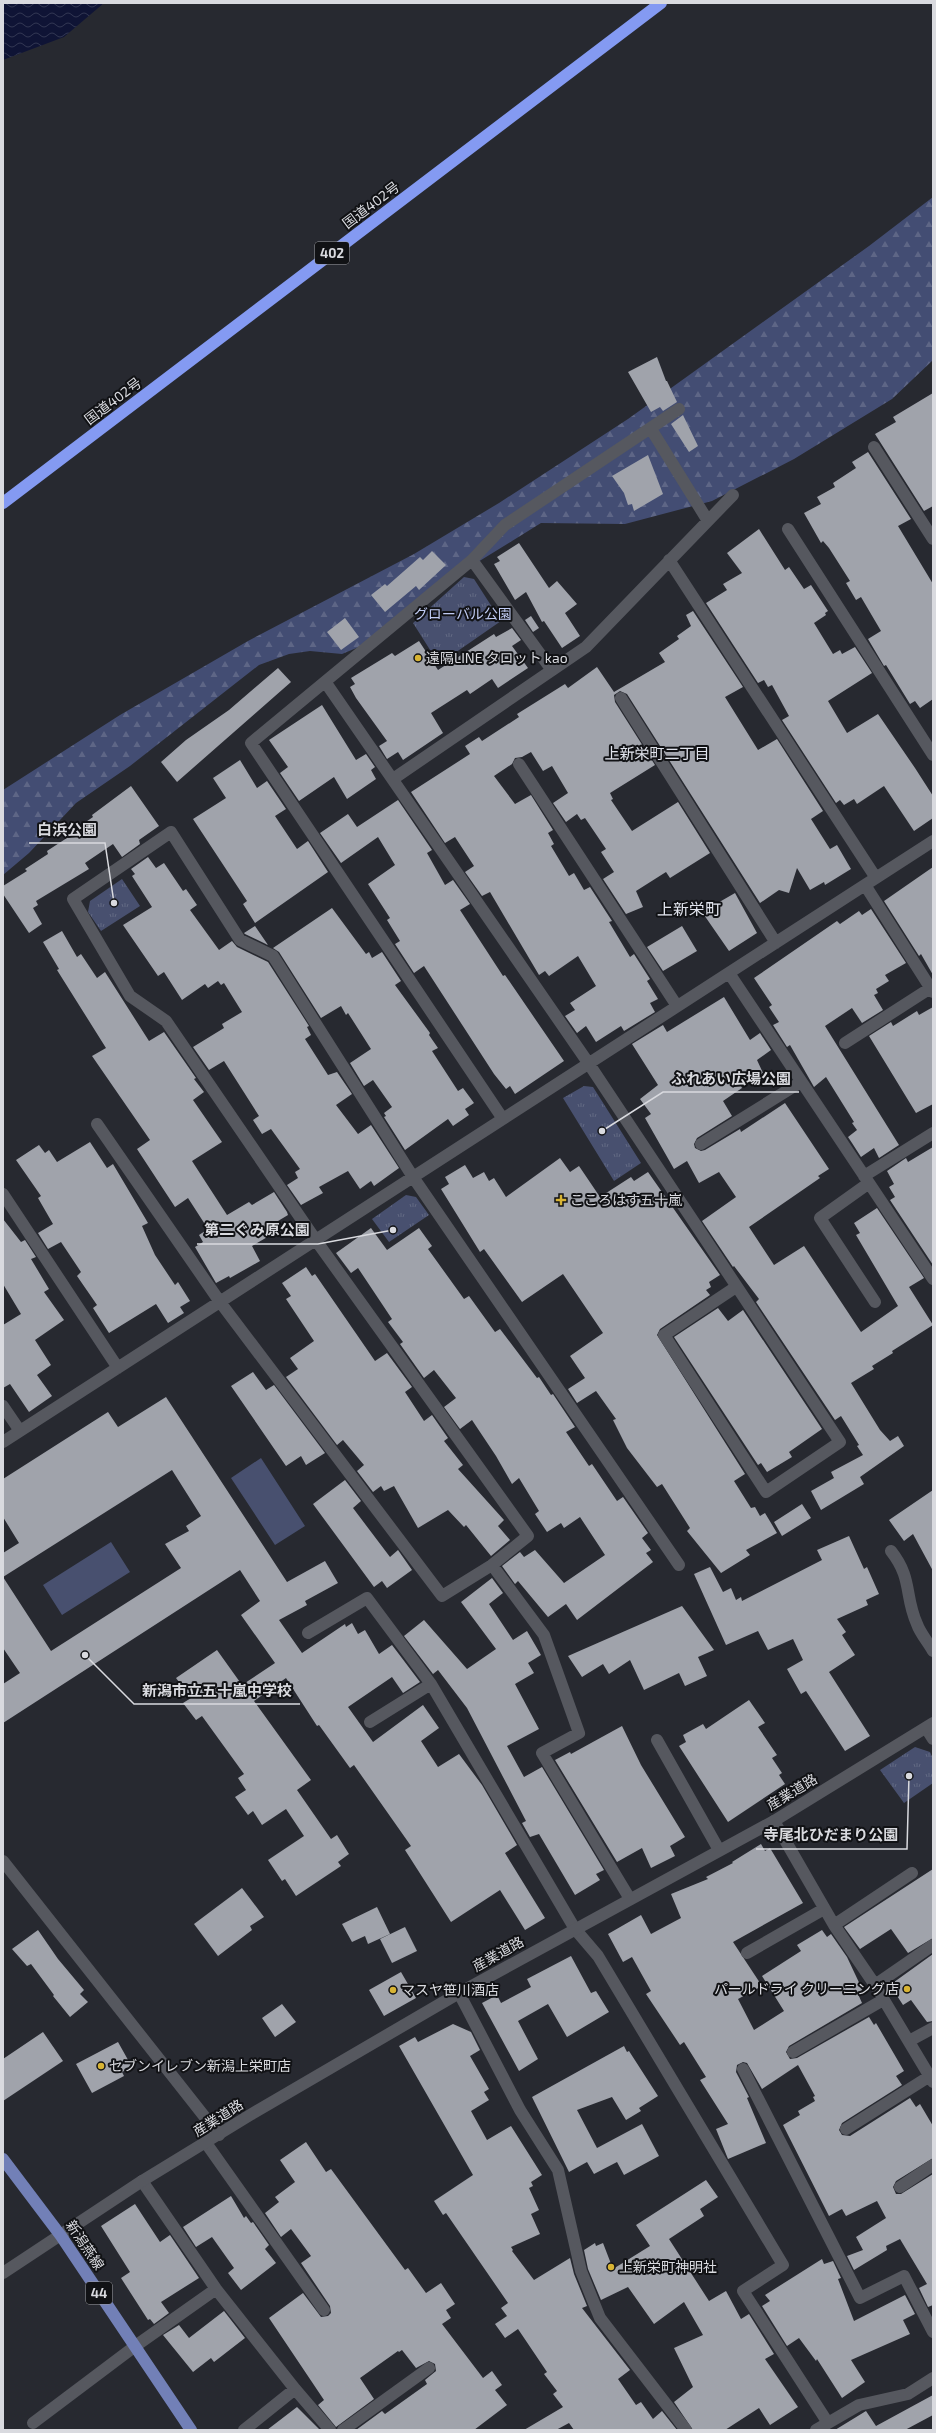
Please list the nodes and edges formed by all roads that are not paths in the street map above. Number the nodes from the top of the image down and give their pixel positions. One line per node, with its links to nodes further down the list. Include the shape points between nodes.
1 (661, 3): 6 (highway, 国道402号 / 402)
2 (679, 409): 3 (street)
3 (651, 429): 7 (street); 10 (street, via 505,525)
4 (874, 447): 9 (street)
5 (733, 495): 7 (street)
6 (3, 503)
7 (708, 520): 11 (street)
8 (788, 529): 15 (street)
9 (933, 539)
10 (472, 560): 12 (street); 13 (street)
11 (669, 560): 12 (street, via 586,647); 19 (street)
12 (551, 669): 17 (street)
13 (326, 683): 17 (street); 28 (street, via 251,743)
14 (621, 698): 21 (street)
15 (933, 755)
16 (518, 764): 24 (street)
17 (393, 780): 26 (street)
18 (933, 841): 19 (street)
19 (876, 878): 20 (street)
20 (865, 885): 21 (street); 23 (street)
21 (776, 942): 22 (street)
22 (729, 973): 24 (street); 27 (street)
23 (931, 990): 25 (street)
24 (678, 1006): 26 (street)
25 (845, 1043)
26 (588, 1064): 28 (street); 37 (street)
27 (801, 1082): 31 (street); 33 (street)
28 (503, 1119): 32 (street)
29 (97, 1124): 38 (street)
30 (933, 1133): 33 (street)
31 (701, 1144)
32 (413, 1177): 35 (street); 35 (street, via 273,956 240,940 171,832 73,899 130,996 166,1021); 46 (street)
33 (867, 1180): 36 (street); 39 (street, via 820,1218)
34 (3, 1194): 40 (street)
35 (315, 1239): 38 (street); 45 (street, via 528,1536)
36 (931, 1273)
37 (736, 1287): 37 (street, via 664,1335 766,1492 840,1442)
38 (220, 1302): 40 (street); 45 (street, via 442,1596)
39 (875, 1302)
40 (118, 1368): 42 (street)
41 (3, 1406): 42 (street)
42 (20, 1431): 43 (street)
43 (3, 1442)
44 (890, 1551): 48 (street, via 901,1564 908,1581 910,1601 917,1624)
45 (492, 1565): 58 (street, via 544,1635 579,1733 542,1753)
46 (679, 1565)
47 (308, 1633): 49 (street, via 367,1598)
48 (933, 1651)
49 (432, 1684): 50 (street); 61 (street)
50 (370, 1722)
51 (930, 1725): 52 (street); 54 (street, 産業道路)
52 (933, 1739)
53 (656, 1740): 55 (street)
54 (774, 1821): 55 (street, 産業道路); 59 (street)
55 (720, 1850): 58 (street, 産業道路)
56 (4, 1865): 73 (street)
57 (912, 1873): 60 (street)
58 (630, 1899): 61 (street, 産業道路)
59 (824, 1909): 60 (street); 63 (street)
60 (834, 1925): 64 (street)
61 (575, 1929): 65 (street, 産業道路); 89 (street, via 598,1956 783,2265 743,2291)
62 (933, 1945): 64 (street)
63 (747, 1953)
64 (875, 1985): 66 (street)
65 (459, 1993): 73 (street, 産業道路); 94 (street, via 520,2110 558,2170 581,2271 600,2318)
66 (883, 2000): 68 (street); 69 (street)
67 (933, 2028): 68 (street)
68 (909, 2041): 71 (street)
69 (793, 2052)
70 (742, 2069): 83 (street, via 860,2298 904,2276)
71 (931, 2079): 72 (street)
72 (846, 2129)
73 (219, 2135): 74 (street, 産業道路)
74 (206, 2143): 77 (street, 産業道路); 82 (street)
75 (3, 2159): 79 (main road, 新潟燕線 / 44)
76 (933, 2165): 78 (street)
77 (142, 2181): 79 (street, 産業道路); 81 (street)
78 (900, 2187)
79 (61, 2236): 80 (street, 産業道路); 84 (main road, 新潟燕線 / 44)
80 (3, 2273)
81 (216, 2289): 84 (street); 87 (street)
82 (324, 2310)
83 (933, 2332)
84 (134, 2347): 88 (street); 90 (main road, 新潟燕線 / 44)
85 (429, 2368): 93 (street)
86 (933, 2378): 89 (street, via 908,2394 860,2406)
87 (295, 2389): 91 (street); 92 (street)
88 (33, 2423)
89 (828, 2423): 95 (street)
90 (191, 2430)
91 (244, 2430)
92 (330, 2430)
93 (343, 2430)
94 (686, 2430)
95 (816, 2430)

